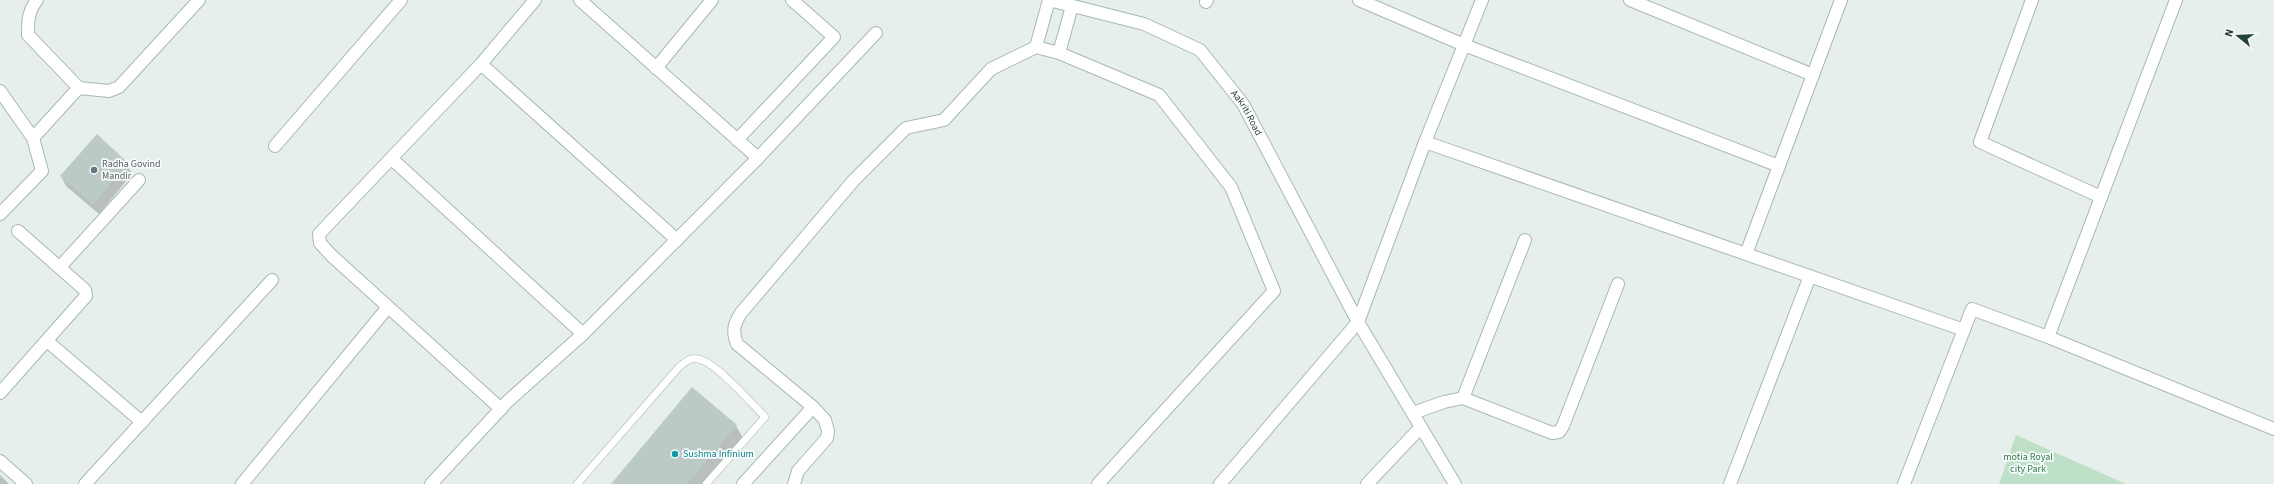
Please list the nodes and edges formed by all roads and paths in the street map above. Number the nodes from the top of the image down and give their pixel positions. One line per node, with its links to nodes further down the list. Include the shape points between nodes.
1 (38, 0): 23 (street, via 31,8 28,18 28,35)
2 (199, 0): 23 (street, via 119,87 109,90)
3 (401, 0): 28 (street)
4 (535, 0): 20 (street)
5 (580, 0): 21 (street)
6 (712, 0): 21 (street)
7 (792, 0): 26 (street, via 834,37)
8 (1049, 0): 15 (street, Aakriti Road); 18 (street)
9 (1359, 0): 17 (street)
10 (1482, 0): 17 (street)
11 (1630, 0): 22 (street)
12 (1842, 0): 22 (street)
13 (2032, 0): 33 (street, via 1980,142)
14 (2176, 0): 33 (street)
15 (1072, 6): 19 (street); 44 (street, Aakriti Road, via 1144,24 1200,50 1243,104)
16 (876, 33): 29 (street)
17 (1464, 44): 27 (street); 31 (street)
18 (1036, 47): 19 (street); 51 (street, via 991,69 944,120 906,128 854,180 741,313 734,328 737,344)
19 (1059, 53): 66 (street, via 1159,95 1230,187 1274,291)
20 (481, 64): 30 (street); 36 (street)
21 (656, 68): 26 (street)
22 (1813, 75): 31 (street)
23 (79, 88): 25 (street)
24 (0, 91): 25 (street)
25 (33, 138): 34 (street, via 42,171)
26 (737, 140): 29 (street)
27 (1425, 142): 38 (street); 44 (street)
28 (275, 146)
29 (758, 158): 36 (street)
30 (392, 159): 43 (street, via 319,234 320,243 332,256); 46 (street)
31 (1779, 166): 38 (street)
32 (139, 180): 39 (street)
33 (2101, 197): 47 (street)
34 (0, 214)
35 (18, 230): 39 (street)
36 (677, 240): 46 (street)
37 (1526, 240): 50 (street)
38 (1746, 254): 40 (street)
39 (60, 267): 48 (street, via 85,290 86,296)
40 (1810, 276): 45 (street); 70 (street)
41 (272, 280): 54 (street)
42 (1618, 284): 50 (street, via 1563,426 1558,432 1552,433)
43 (388, 307): 52 (street); 60 (street)
44 (1358, 322): 53 (street, Aakriti Road); 67 (street)
45 (1964, 330): 47 (street, via 1972,309); 71 (street)
46 (584, 334): 52 (street)
47 (2048, 337): 56 (street)
48 (47, 341): 49 (street); 54 (street)
49 (0, 393)
50 (1463, 398): 53 (street)
51 (813, 407): 64 (street); 65 (street, via 825,420 827,438 798,471)
52 (501, 409): 61 (street)
53 (1413, 413): 55 (street, Aakriti Road)
54 (142, 422): 59 (street)
55 (1421, 427): 68 (street); 69 (street, Aakriti Road)
56 (2274, 429)
57 (0, 461): 58 (street)
58 (26, 484)
59 (85, 484)
60 (242, 484)
61 (431, 484)
62 (577, 484): 63 (lane, via 679,367 688,360 698,359 711,364 765,417)
63 (706, 484)
64 (743, 484)
65 (794, 484)
66 (1098, 484)
67 (1220, 484)
68 (1367, 484)
69 (1455, 484)
70 (1730, 484)
71 (1904, 484)

